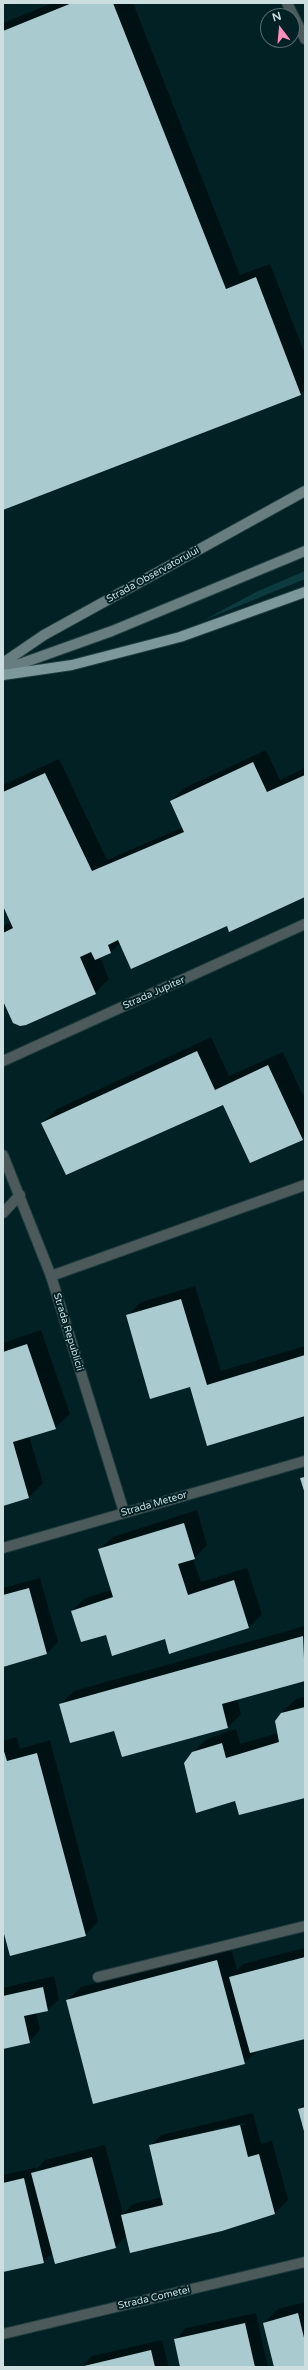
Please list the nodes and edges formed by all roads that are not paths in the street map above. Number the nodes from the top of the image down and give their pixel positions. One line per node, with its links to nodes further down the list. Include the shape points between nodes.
1 (287, 3): 2 (street)
2 (305, 39)
3 (305, 491): 6 (main road, Strada Observatorului, via 44,635)
4 (305, 551): 7 (main road, via 106,633)
5 (305, 592): 8 (main road, via 180,637 72,665)
6 (3, 662)
7 (3, 670)
8 (3, 675)
9 (305, 924): 10 (street, Strada Jupiter)
10 (3, 1061)
11 (3, 1155): 13 (street, Strada Republicii)
12 (305, 1185): 15 (street)
13 (20, 1195): 14 (street); 15 (street, Strada Republicii)
14 (3, 1213)
15 (51, 1276): 17 (street, Strada Republicii)
16 (305, 1461): 17 (street, Strada Meteor)
17 (124, 1512): 18 (street, Strada Meteor)
18 (3, 1548)
19 (305, 1926): 20 (street)
20 (98, 1977)
21 (305, 2262): 22 (street, Strada Cometei)
22 (3, 2334)

